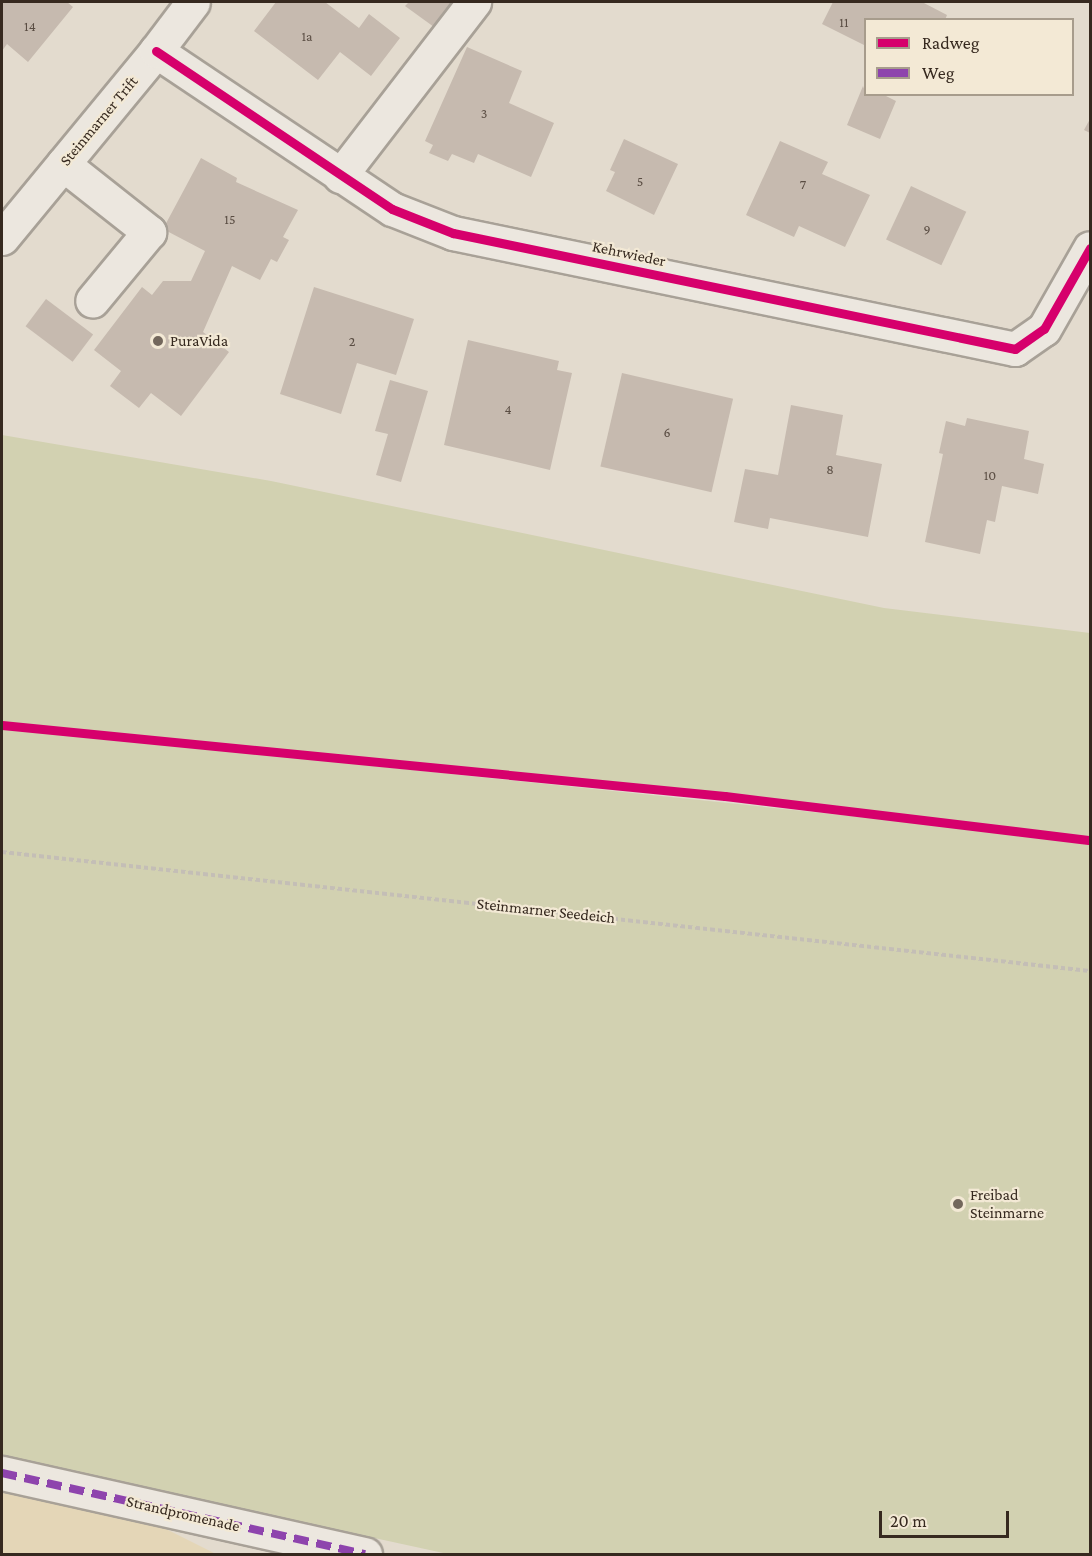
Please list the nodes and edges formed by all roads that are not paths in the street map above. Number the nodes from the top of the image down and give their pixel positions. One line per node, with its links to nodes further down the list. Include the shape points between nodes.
1 (193, 2): 3 (street, Steinmarner Trift)
2 (474, 2): 5 (street)
3 (156, 51): 4 (street, Steinmarner Trift); 5 (street, Kehrwieder)
4 (63, 164): 6 (street, Steinmarner Trift); 8 (street, via 149,232)
5 (340, 176): 7 (street, Kehrwieder, via 392,209 453,233 1016,349 1044,329)
6 (2, 238)
7 (1090, 248)
8 (92, 301)
9 (2, 1473): 10 (street, Strandpromenade)
10 (365, 1554)

